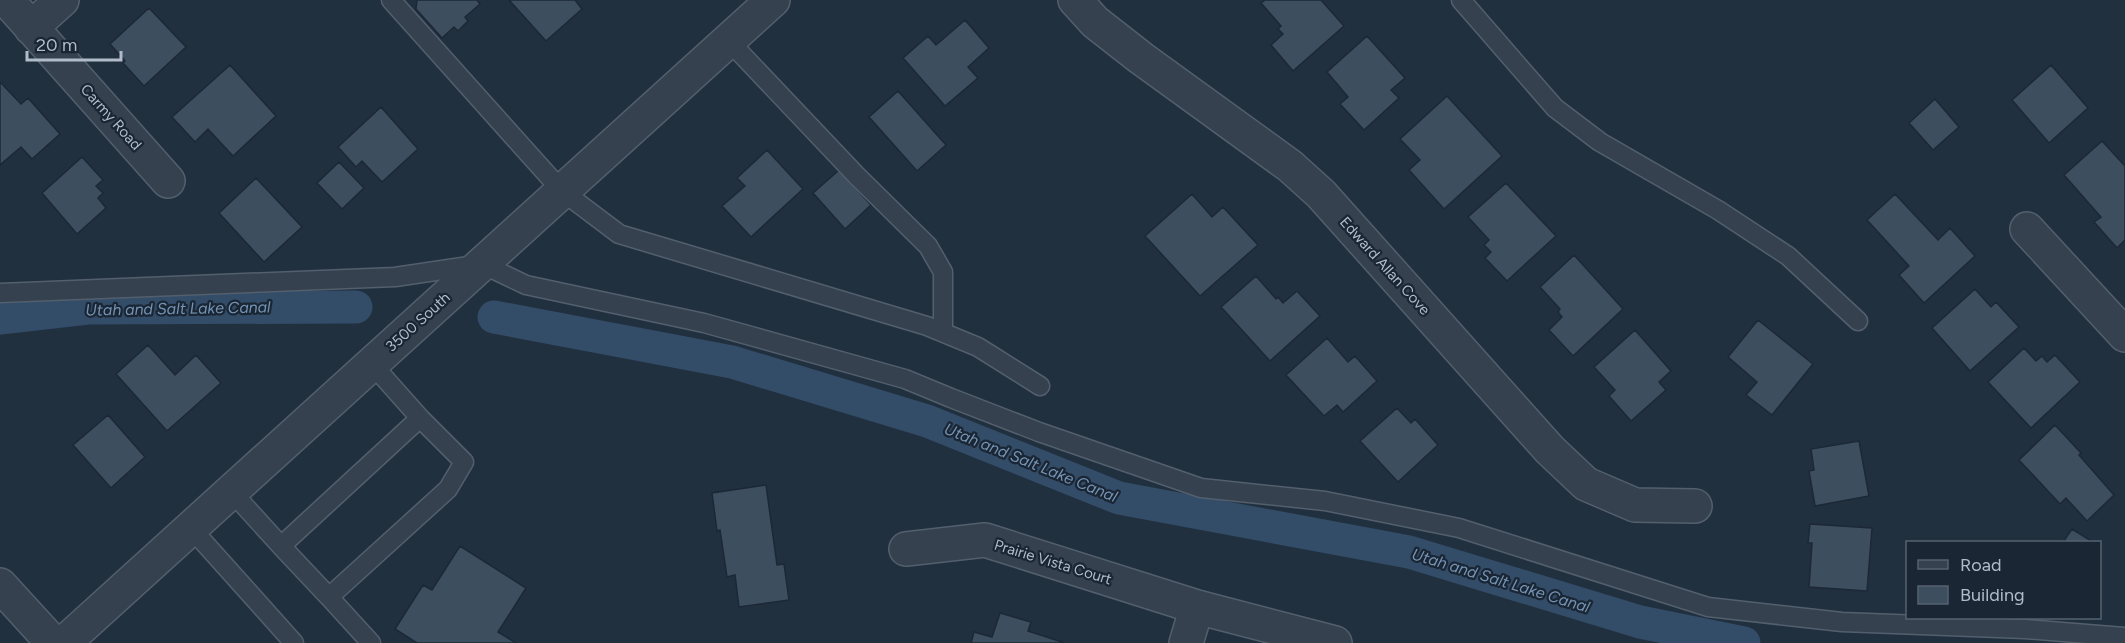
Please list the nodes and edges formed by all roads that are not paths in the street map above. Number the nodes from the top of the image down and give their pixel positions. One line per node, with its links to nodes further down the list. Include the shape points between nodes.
1 (6, 0): 7 (street, Carmy Road)
2 (62, 0): 7 (street)
3 (391, 0): 10 (lane)
4 (1075, 0): 21 (street, Edward Allan Cove, via 1095,22 1290,166 1320,194 1550,450 1586,484 1635,505)
5 (1461, 0): 14 (lane, via 1555,108 1599,142 1718,210 1788,256)
6 (766, 2): 8 (street, 3500 South)
7 (31, 28): 9 (street, Carmy Road)
8 (729, 41): 10 (street, 3500 South); 15 (lane, via 928,246 943,272)
9 (168, 181)
10 (562, 190): 12 (street, 3500 South); 15 (lane, via 619,234)
11 (2027, 229): 16 (street)
12 (478, 267): 13 (lane, via 395,278); 17 (street, 3500 South); 28 (lane, via 526,285 704,323 905,379 1039,432 1202,488 1325,501 1459,528 1708,607 1842,622)
13 (0, 293)
14 (1858, 321)
15 (943, 332): 18 (lane, via 978,347)
16 (2125, 335)
17 (372, 364): 19 (lane); 20 (street, 3500 South)
18 (1040, 386)
19 (420, 418): 23 (lane); 26 (lane, via 464,462 448,489)
20 (231, 491): 22 (street, 3500 South); 23 (lane)
21 (1695, 507)
22 (190, 528): 30 (street, 3500 South); 31 (lane)
23 (282, 546): 26 (lane)
24 (906, 549): 27 (street, Prairie Vista Court, via 985,540)
25 (0, 585): 29 (street)
26 (329, 597): 32 (lane)
27 (1197, 607): 33 (street); 34 (street, Prairie Vista Court)
28 (2125, 637)
29 (52, 643)
30 (64, 643)
31 (294, 643)
32 (371, 643)
33 (1186, 643)
34 (1335, 643)

